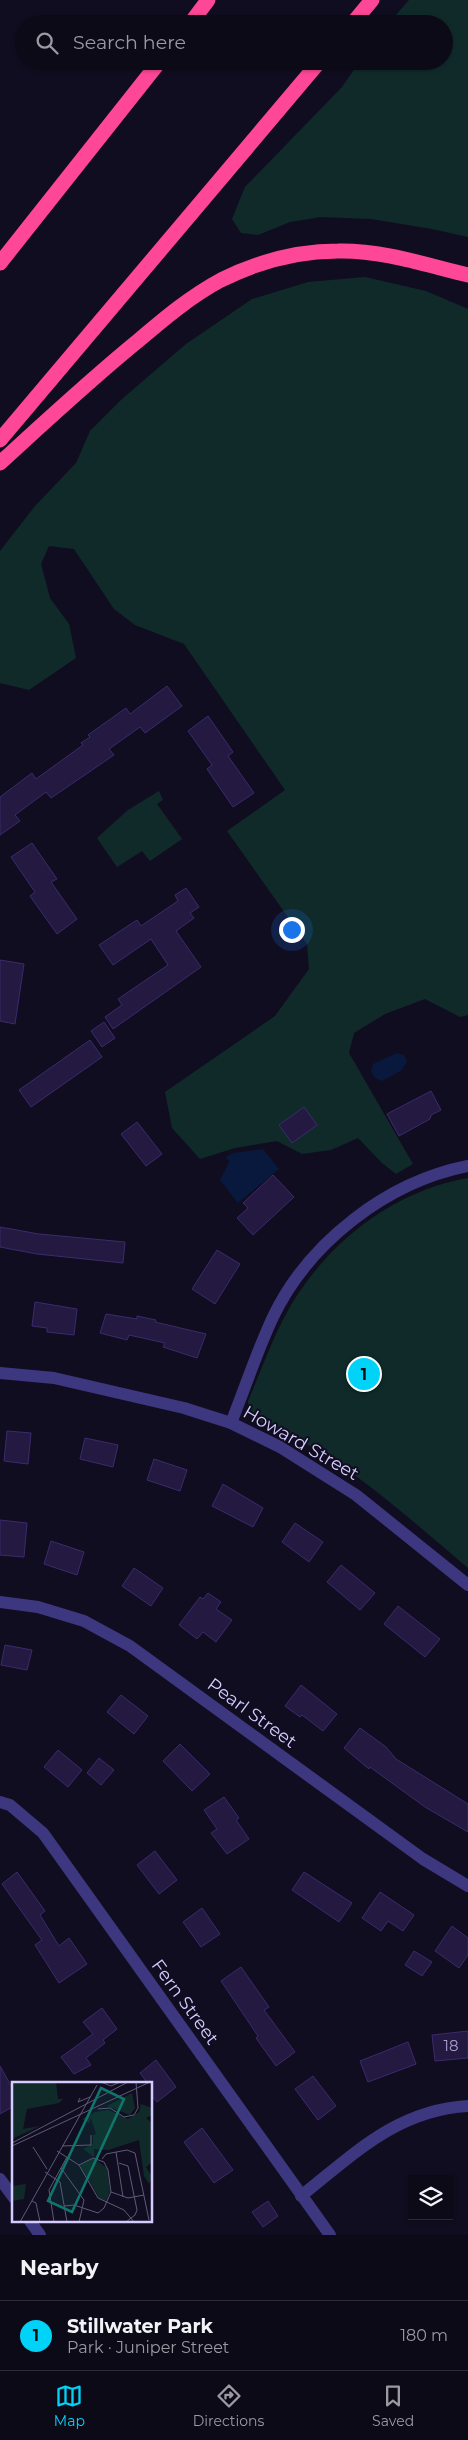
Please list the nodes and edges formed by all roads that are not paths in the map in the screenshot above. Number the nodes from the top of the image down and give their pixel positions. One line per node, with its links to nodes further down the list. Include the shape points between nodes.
1 (372, 0): 4 (highway)
2 (207, 2): 3 (highway)
3 (197, 15)
4 (360, 15)
5 (153, 70): 7 (highway)
6 (312, 70): 9 (highway)
7 (0, 263)
8 (468, 275): 10 (highway, via 398,257 339,251 261,263 221,280 180,306)
9 (0, 440)
10 (0, 463)
11 (468, 1166): 13 (street, via 426,1178 398,1191 326,1244 300,1274 274,1316)
12 (0, 1374): 13 (street, Howard Street, via 54,1378 184,1408)
13 (231, 1423): 14 (street, Howard Street, via 280,1447 342,1486)
14 (468, 1585)
15 (0, 1602): 17 (street, Pearl Street, via 38,1607 84,1621 130,1646 423,1859)
16 (0, 1802): 21 (street, Fern Street, via 10,1805 42,1833)
17 (468, 1886)
18 (468, 2106): 21 (street, via 447,2107 410,2118 382,2133)
19 (0, 2179): 20 (street)
20 (12, 2195)
21 (301, 2196): 24 (street, Fern Street)
22 (31, 2222): 23 (street)
23 (40, 2235)
24 (330, 2235)

